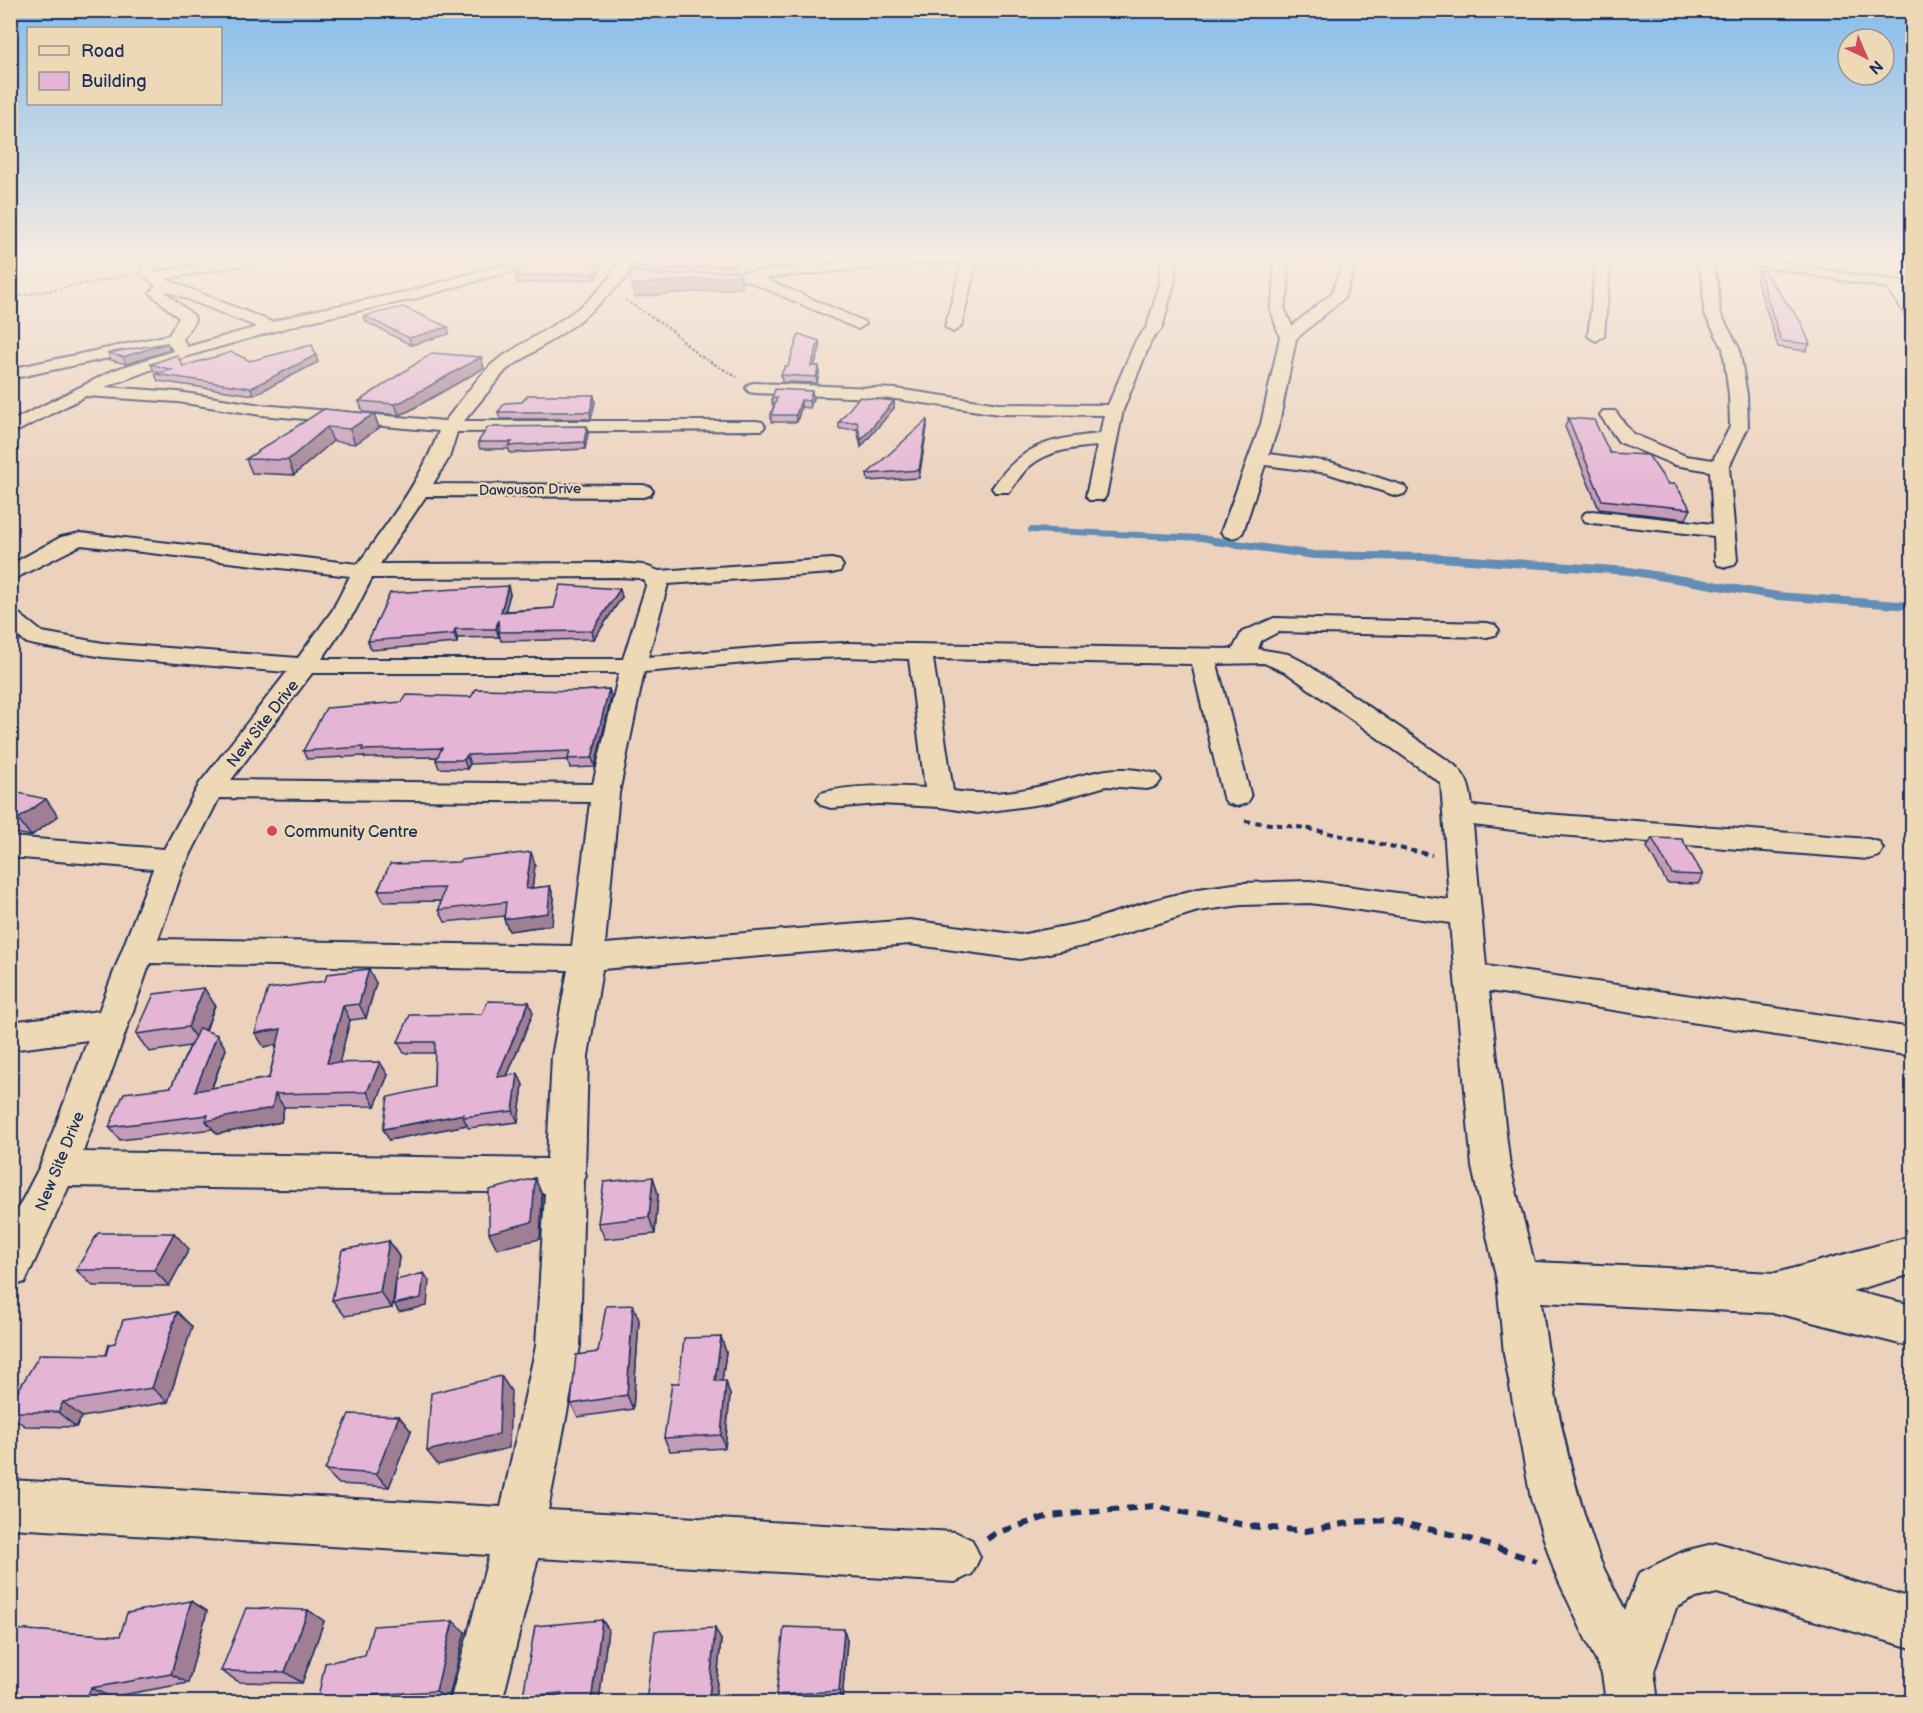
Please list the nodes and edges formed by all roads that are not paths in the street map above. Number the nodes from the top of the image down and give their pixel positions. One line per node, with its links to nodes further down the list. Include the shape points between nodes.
1 (182, 335): 9 (street)
2 (206, 335): 9 (street)
3 (233, 335): 9 (street)
4 (549, 335): 16 (street, New Site Drive, via 500,366)
5 (1148, 335): 13 (street)
6 (1291, 335): 8 (street)
7 (1724, 335): 20 (street, via 1731,348 1739,427)
8 (1288, 337): 19 (street, via 1270,424)
9 (179, 346): 10 (street); 12 (street)
10 (10, 374)
11 (755, 388): 13 (street, via 888,394 999,409)
12 (83, 390): 16 (street); 17 (street)
13 (1114, 410): 18 (street)
14 (1609, 415): 20 (street, via 1626,438 1676,459)
15 (756, 426): 16 (street)
16 (450, 427): 22 (street, New Site Drive, via 439,458)
17 (10, 430)
18 (1108, 439): 21 (street, via 1058,445 1023,462); 25 (street)
19 (1258, 458): 23 (street, via 1330,468); 28 (street)
20 (1719, 467): 27 (street)
21 (1002, 488)
22 (418, 490): 24 (street, Dawouson Drive); 31 (street, New Site Drive)
23 (1397, 490)
24 (643, 491)
25 (1096, 496)
26 (1592, 517): 27 (street)
27 (1724, 531): 29 (street)
28 (1232, 532)
29 (1726, 560)
30 (832, 566): 33 (street)
31 (364, 571): 32 (street, via 80,539); 33 (street, via 617,570 642,572); 39 (street, New Site Drive, via 343,611)
32 (10, 574)
33 (656, 578): 40 (street)
34 (10, 618): 39 (street, via 35,638 103,650)
35 (1487, 630): 37 (street, via 1274,625 1250,637)
36 (920, 651): 38 (street); 40 (street, via 792,652); 45 (street)
37 (1243, 656): 38 (street); 47 (street, via 1279,659 1296,668 1443,770 1456,786)
38 (1203, 657): 44 (street)
39 (305, 666): 40 (street); 42 (street, New Site Drive)
40 (633, 666): 43 (street)
41 (1147, 780): 45 (street, via 1105,777 1048,794 977,804)
42 (210, 789): 43 (street); 50 (street, New Site Drive)
43 (605, 793): 53 (street)
44 (1237, 797)
45 (940, 798): 46 (street, via 879,795)
46 (831, 799)
47 (1458, 814): 49 (street); 51 (street)
48 (10, 847): 50 (street)
49 (1868, 849)
50 (173, 860): 52 (street, New Site Drive)
51 (1466, 913): 53 (street, via 1310,892 1241,894 1198,900 1088,933 1020,947 910,932); 54 (street)
52 (138, 951): 53 (street); 55 (street, New Site Drive)
53 (587, 958): 59 (street, via 570,1056)
54 (1470, 976): 57 (street); 62 (street, via 1491,1167)
55 (111, 1023): 56 (street); 58 (street, New Site Drive)
56 (10, 1036)
57 (1912, 1042)
58 (58, 1169): 59 (street); 61 (street, New Site Drive)
59 (567, 1176): 66 (street, via 558,1346)
60 (1912, 1255): 63 (street)
61 (10, 1268)
62 (1518, 1281): 63 (street); 69 (street, via 1526,1354 1555,1499 1580,1573)
63 (1776, 1293): 64 (street)
64 (1912, 1326)
65 (10, 1504): 66 (street)
66 (519, 1534): 67 (street); 70 (street)
67 (955, 1557)
68 (1912, 1623): 69 (street, via 1717,1568 1684,1576 1657,1591)
69 (1630, 1687)
70 (476, 1702)

